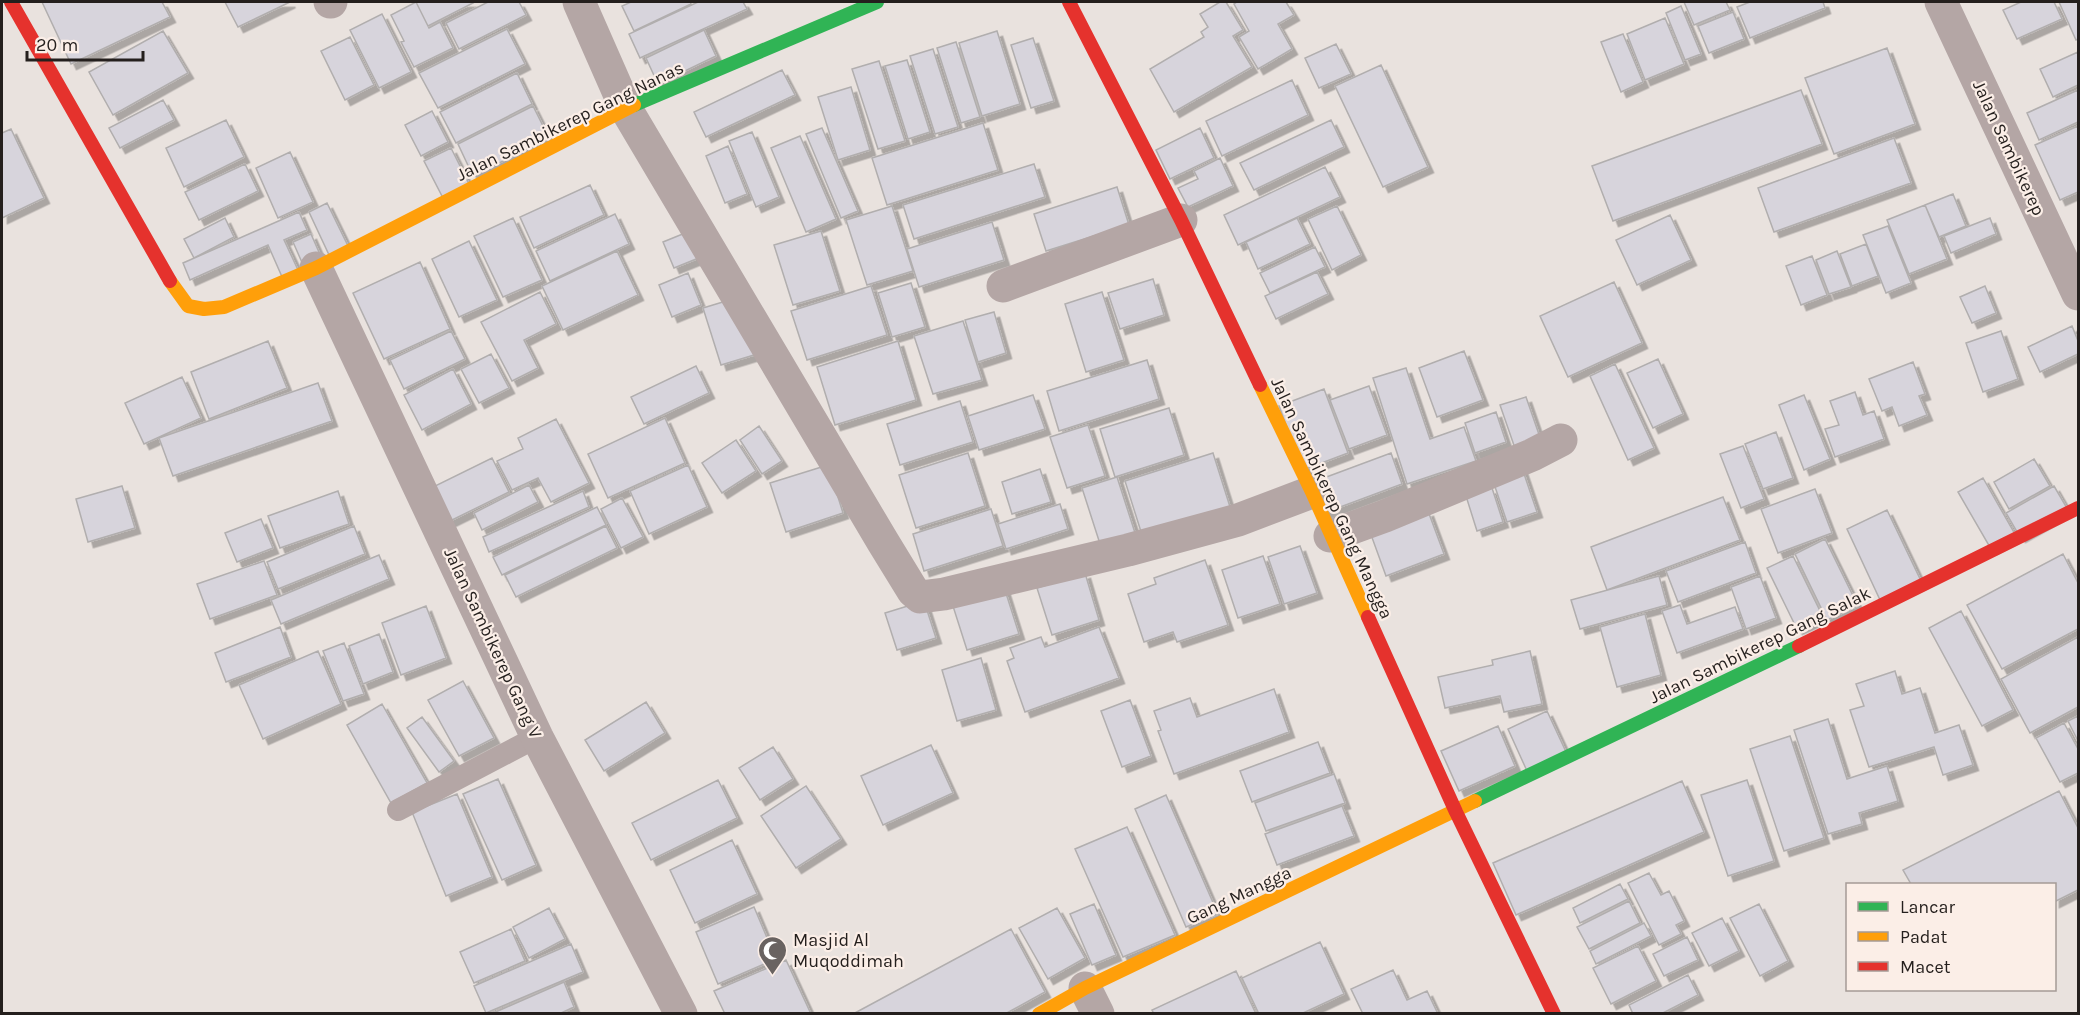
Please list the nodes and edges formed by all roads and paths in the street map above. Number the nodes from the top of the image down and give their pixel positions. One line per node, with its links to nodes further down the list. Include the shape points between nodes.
1 (11, 2): 8 (street, Jalan Sambikerep Gang Nanas, via 175,291 188,306 224,307)
2 (579, 2): 6 (street)
3 (877, 2): 6 (street, Jalan Sambikerep Gang Nanas)
4 (1069, 2): 7 (street, Jalan Sambikerep Gang Mangga)
5 (1941, 2): 10 (street, Jalan Sambikerep)
6 (626, 109): 8 (street, Jalan Sambikerep Gang Nanas); 12 (street, via 883,542 920,597 1128,550 1238,520)
7 (1181, 220): 9 (street); 12 (street, Jalan Sambikerep Gang Mangga)
8 (315, 268): 15 (street, Jalan Sambikerep Gang V)
9 (1003, 286)
10 (2079, 294)
11 (1561, 440): 14 (street, via 1532,456)
12 (1312, 492): 14 (street, Jalan Sambikerep Gang Mangga)
13 (2079, 508): 17 (street, Jalan Sambikerep Gang Salak)
14 (1330, 536): 17 (street, Jalan Sambikerep Gang Mangga)
15 (537, 737): 16 (lane); 19 (street, Jalan Sambikerep Gang V)
16 (398, 810)
17 (1456, 812): 18 (street, Gang Mangga); 21 (street, Jalan Sambikerep Gang Mangga)
18 (1092, 1001): 20 (street, Gang Mangga)
19 (681, 1014)
20 (1039, 1014)
21 (1554, 1014)

